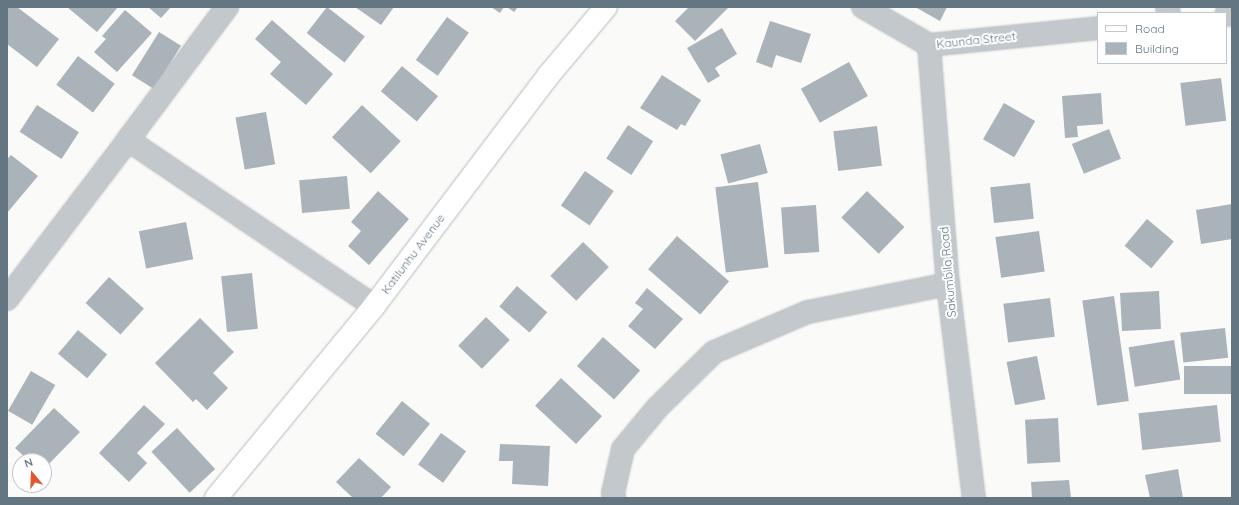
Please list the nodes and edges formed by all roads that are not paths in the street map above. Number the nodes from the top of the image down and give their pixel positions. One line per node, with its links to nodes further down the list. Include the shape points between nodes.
1 (227, 7): 6 (street)
2 (606, 7): 9 (main road, Katilunhu Avenue, via 548,76)
3 (863, 7): 5 (street, Kaunda Street)
4 (1097, 28): 5 (street, Kaunda Street)
5 (929, 45): 7 (street, Sakumbila Road)
6 (128, 140): 8 (street); 9 (street)
7 (948, 284): 11 (street, via 808,312 714,352 657,408 623,449); 12 (street, Sakumbila Road)
8 (7, 298)
9 (374, 306): 10 (main road, Katilunhu Avenue)
10 (216, 498)
11 (614, 498)
12 (974, 498)

